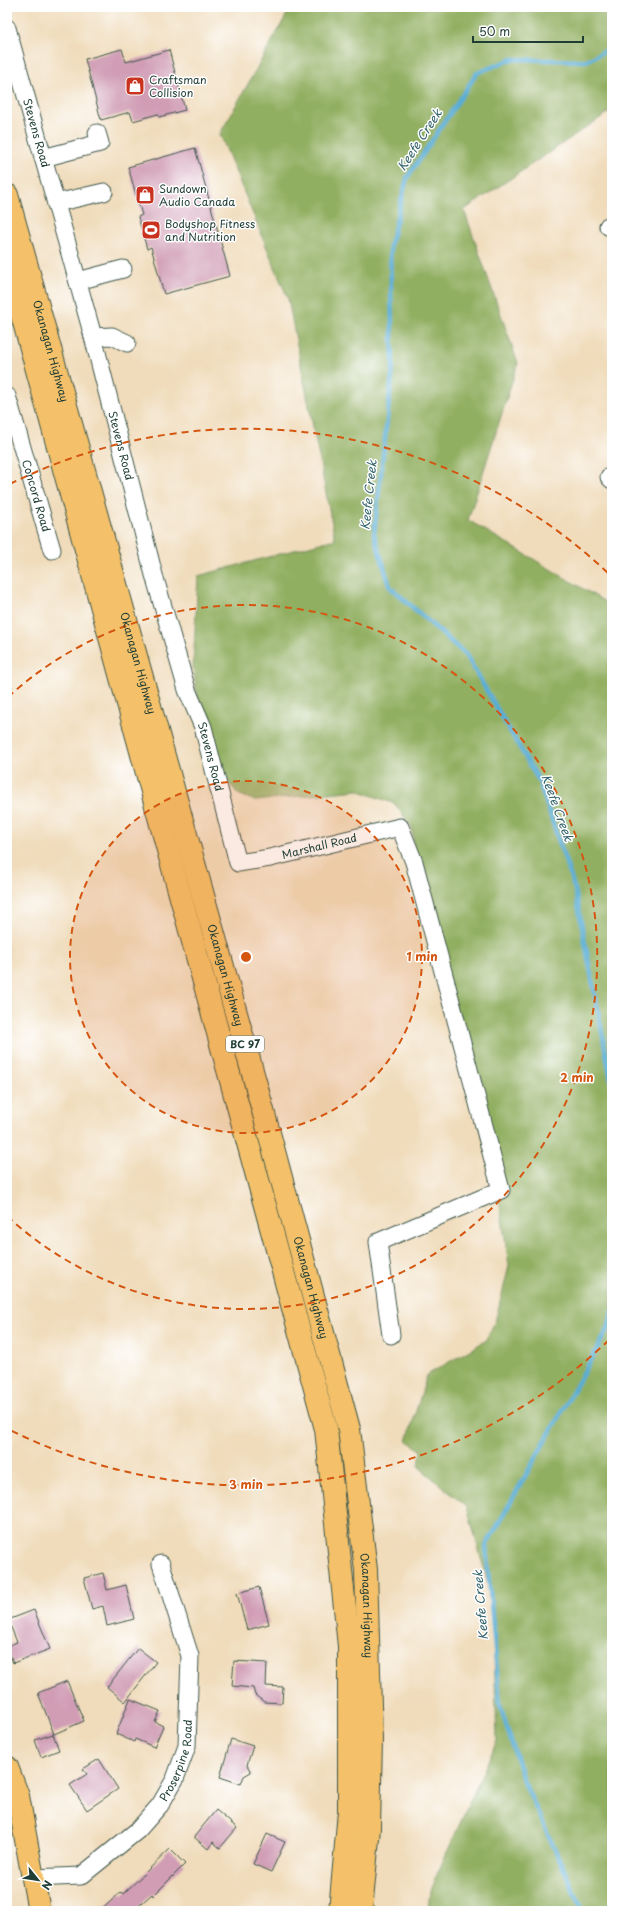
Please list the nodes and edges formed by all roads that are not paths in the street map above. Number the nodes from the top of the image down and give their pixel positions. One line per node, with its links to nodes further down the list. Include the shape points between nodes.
1 (7, 28): 3 (street, Stevens Road)
2 (97, 133): 3 (street, via 100,144)
3 (43, 158): 6 (street, Stevens Road)
4 (104, 192): 6 (street)
5 (7, 195): 21 (main road, Okanagan Highway / BC 97, via 253,1073 349,1429 366,1570 371,1739 369,1828)
6 (56, 203): 9 (street, Stevens Road)
7 (7, 260): 20 (main road, Okanagan Highway / BC 97, via 326,1429 349,1646 349,1811)
8 (123, 269): 9 (street)
9 (78, 281): 10 (street, Stevens Road)
10 (93, 336): 11 (street, via 112,336); 14 (street, Stevens Road, via 154,575 187,690 203,727)
11 (127, 343)
12 (7, 396): 13 (street, Concord Road)
13 (52, 550)
14 (238, 863): 15 (street, Marshall Road, via 270,858 400,827 414,862 500,1190 378,1242)
15 (391, 1335)
16 (160, 1564): 18 (street, Proserpine Road, via 190,1656 186,1746 175,1779 160,1805 138,1830 81,1876)
17 (7, 1767): 18 (main road, via 18,1796)
18 (33, 1878): 19 (main road)
19 (39, 1911)
20 (340, 1911)
21 (362, 1911)

